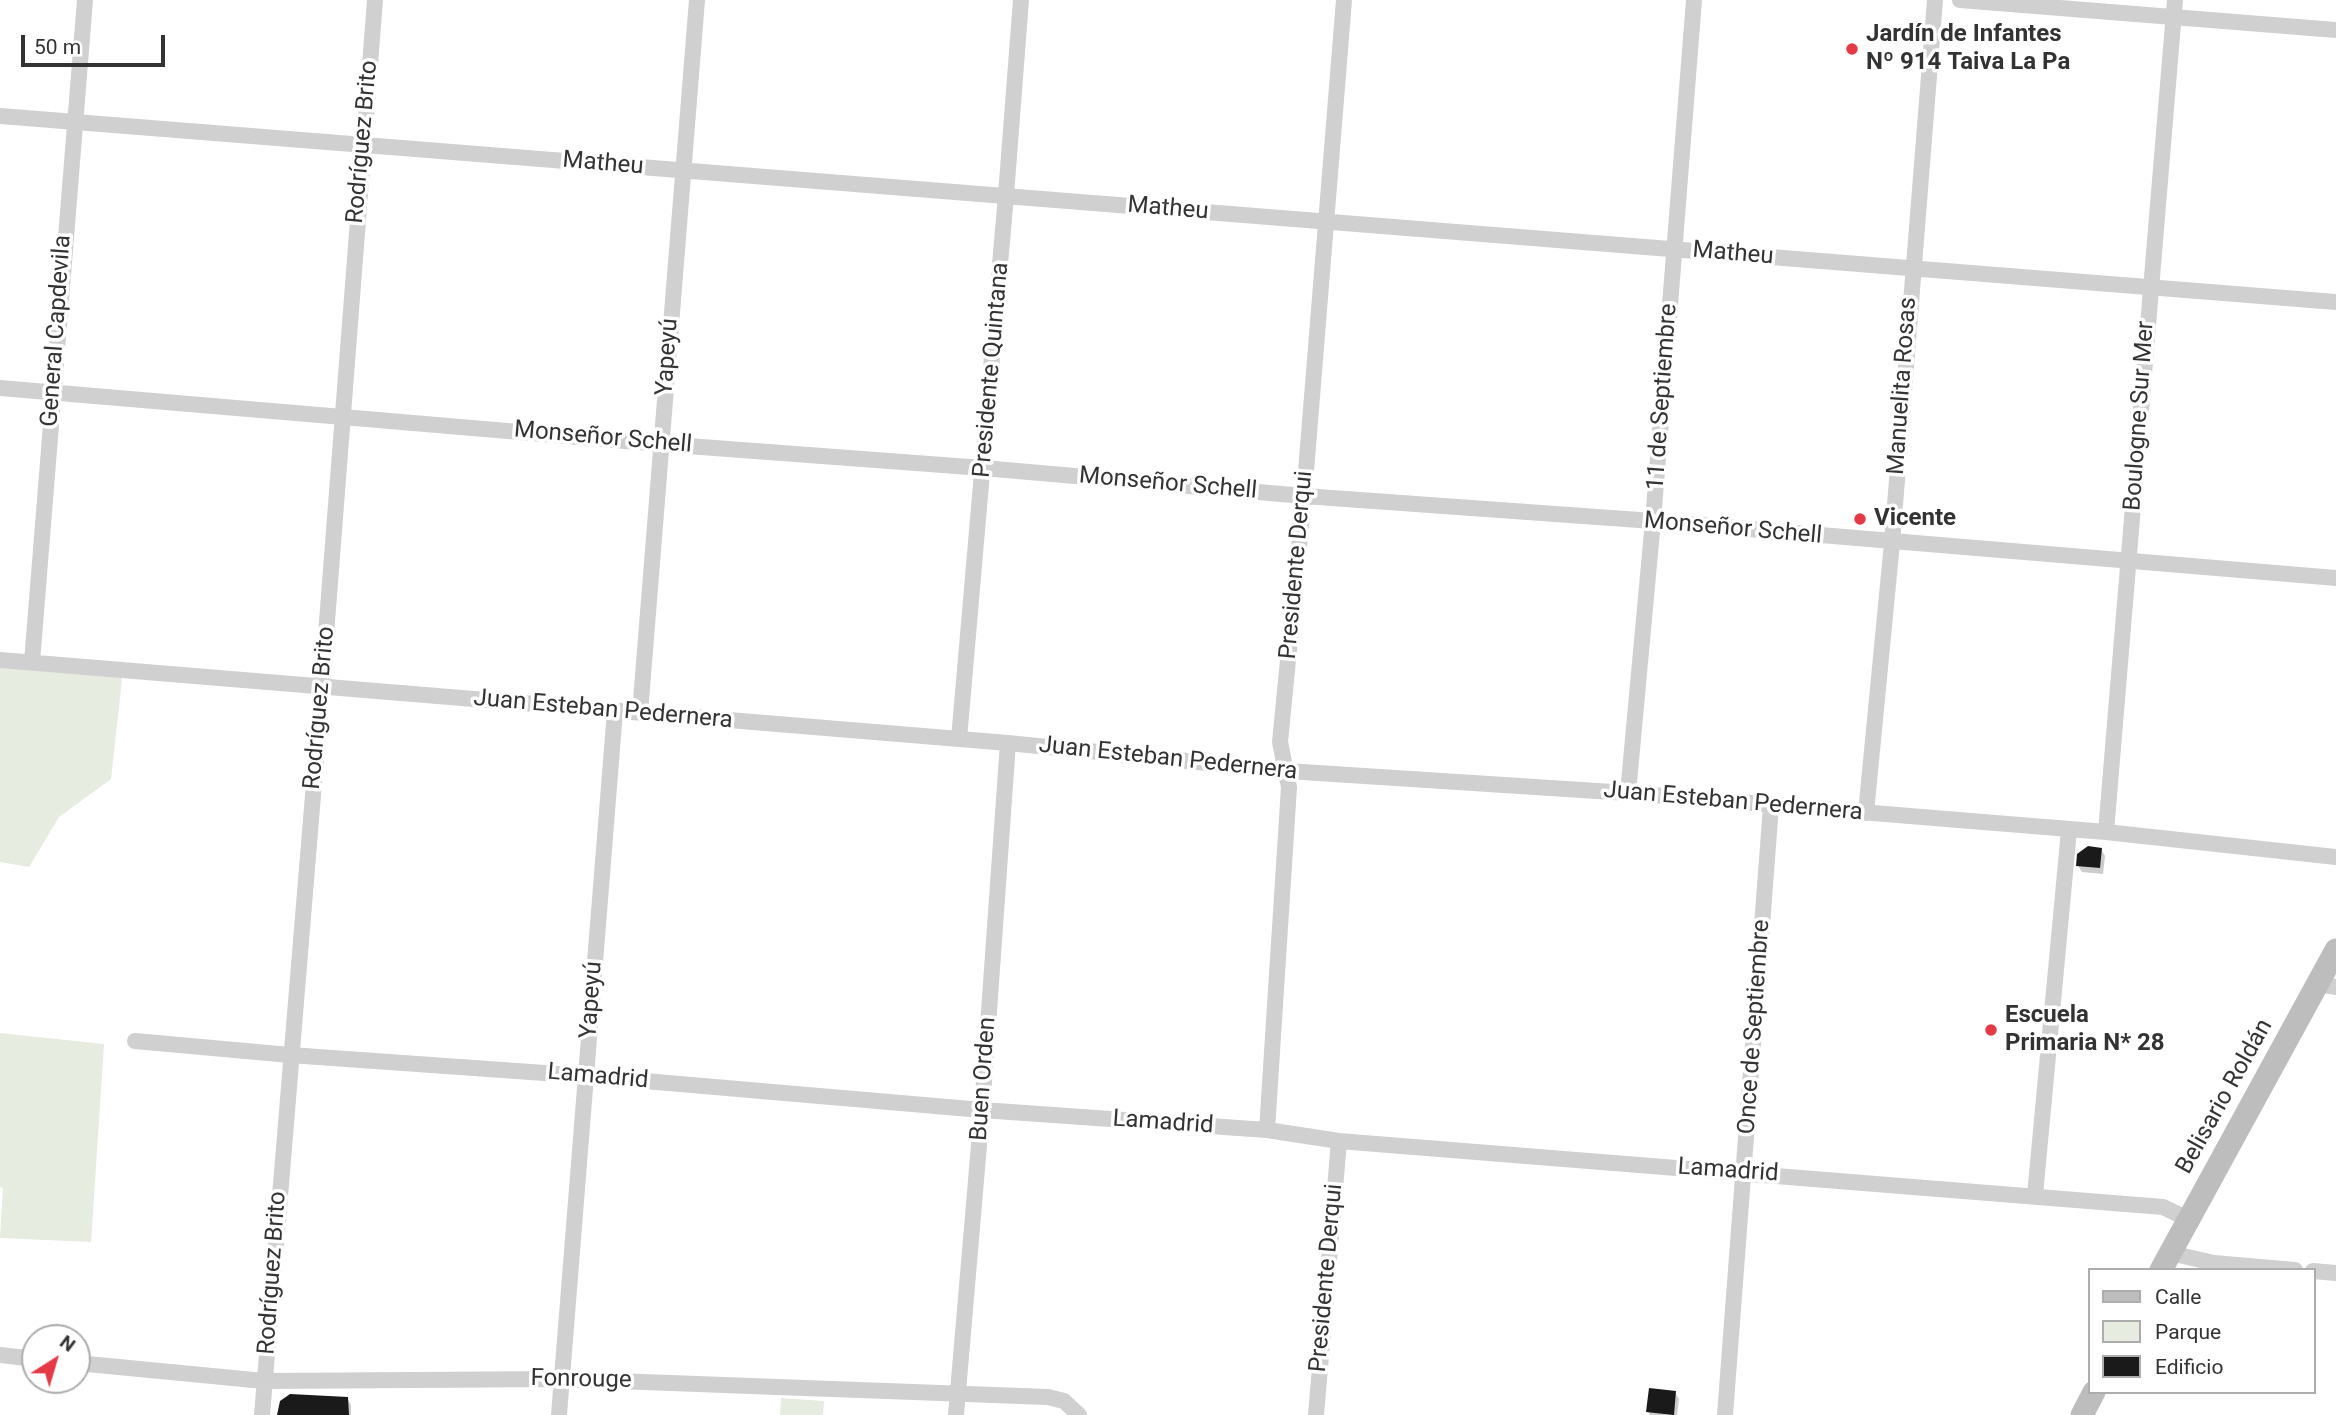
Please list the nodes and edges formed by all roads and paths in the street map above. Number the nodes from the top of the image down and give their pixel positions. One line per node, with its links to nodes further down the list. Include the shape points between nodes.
1 (85, 0): 13 (street, General Capdevila)
2 (375, 0): 14 (street, Rodríguez Brito)
3 (697, 0): 15 (street, Yapeyú)
4 (1021, 0): 16 (street, Presidente Quintana)
5 (1344, 0): 17 (street, Presidente Derqui)
6 (1694, 0): 18 (street, 11 de Septiembre)
7 (1935, 0): 19 (street, Manuelita Rosas)
8 (1960, 0): 10 (street)
9 (2175, 0): 10 (street, Boulogne Sur Mer)
10 (2174, 17): 11 (street); 20 (street, Boulogne Sur Mer)
11 (2336, 30)
12 (0, 116): 13 (street, Matheu)
13 (74, 122): 14 (street, Matheu); 23 (street, General Capdevila)
14 (362, 145): 15 (street, Matheu); 24 (street, Rodríguez Brito)
15 (682, 171): 16 (street, Matheu); 25 (street, Yapeyú)
16 (1006, 195): 17 (street, Matheu); 26 (street, Presidente Quintana)
17 (1326, 222): 18 (street, Matheu); 27 (street, Presidente Derqui)
18 (1675, 250): 19 (street, Matheu); 28 (street, 11 de Septiembre)
19 (1912, 269): 20 (street, Matheu); 29 (street, Manuelita Rosas)
20 (2150, 288): 21 (street, Matheu); 30 (street, Boulogne Sur Mer)
21 (2336, 302)
22 (0, 388): 23 (street, Monseñor Schell)
23 (53, 392): 24 (street, Monseñor Schell); 33 (street, General Capdevila)
24 (342, 416): 25 (street, Monseñor Schell); 34 (street, Rodríguez Brito)
25 (661, 444): 26 (street, Monseñor Schell); 36 (street, Yapeyú)
26 (983, 468): 27 (street, Monseñor Schell); 37 (street, Presidente Quintana)
27 (1304, 496): 28 (street, Monseñor Schell); 39 (street, Presidente Derqui, via 1280,742)
28 (1653, 521): 29 (street, Monseñor Schell); 40 (street, 11 de Septiembre)
29 (1892, 543): 30 (street, Monseñor Schell); 42 (street, Manuelita Rosas)
30 (2129, 561): 31 (street, Monseñor Schell); 44 (street, Boulogne Sur Mer)
31 (2336, 578)
32 (0, 660): 33 (street, Juan Esteban Pedernera)
33 (32, 662): 34 (street, Juan Esteban Pedernera)
34 (322, 686): 35 (street, Juan Esteban Pedernera); 49 (street, Rodríguez Brito)
35 (615, 711): 36 (street, Juan Esteban Pedernera); 50 (street, Yapeyú)
36 (640, 713): 37 (street, Juan Esteban Pedernera)
37 (959, 739): 38 (street, Juan Esteban Pedernera)
38 (1009, 743): 39 (street, Juan Esteban Pedernera); 51 (street, Buen Orden)
39 (1287, 771): 40 (street, Juan Esteban Pedernera); 52 (street, Presidente Derqui)
40 (1628, 793): 41 (street, Juan Esteban Pedernera)
41 (1771, 806): 42 (street, Juan Esteban Pedernera); 54 (street, Once de Septiembre)
42 (1866, 813): 43 (street, Juan Esteban Pedernera)
43 (2069, 830): 44 (street, Juan Esteban Pedernera); 55 (street)
44 (2106, 832): 45 (street, Juan Esteban Pedernera)
45 (2336, 857)
46 (2336, 950): 47 (street, Belisario Roldán)
47 (2327, 986): 56 (street, Belisario Roldán)
48 (135, 1041): 49 (street, Lamadrid)
49 (290, 1055): 50 (street, Lamadrid); 65 (street, Rodríguez Brito)
50 (587, 1076): 51 (street, Lamadrid); 64 (street, Yapeyú)
51 (982, 1110): 52 (street, Lamadrid); 66 (street, Buen Orden)
52 (1267, 1130): 53 (street, Lamadrid)
53 (1339, 1141): 54 (street, Lamadrid); 72 (street, Presidente Derqui)
54 (1744, 1172): 55 (street, Lamadrid); 73 (street, Once de Septiembre)
55 (2035, 1195): 56 (street, Lamadrid, via 2163,1207)
56 (2188, 1219): 57 (street, Belisario Roldán)
57 (2165, 1261): 58 (street)
58 (2272, 1268)
59 (2315, 1271): 60 (street)
60 (2336, 1273)
61 (0, 1355): 62 (street)
62 (21, 1357)
63 (91, 1364): 65 (street, Fonrouge)
64 (562, 1379): 65 (street, Fonrouge); 66 (street, Fonrouge); 69 (street, Yapeyú)
65 (264, 1381): 68 (street, Rodríguez Brito)
66 (957, 1393): 70 (street, Buen Orden); 71 (street, Fonrouge, via 1048,1397 1064,1401)
67 (2093, 1394): 74 (street)
68 (262, 1415)
69 (559, 1415)
70 (956, 1415)
71 (1079, 1415)
72 (1315, 1415)
73 (1725, 1415)
74 (2082, 1415)

